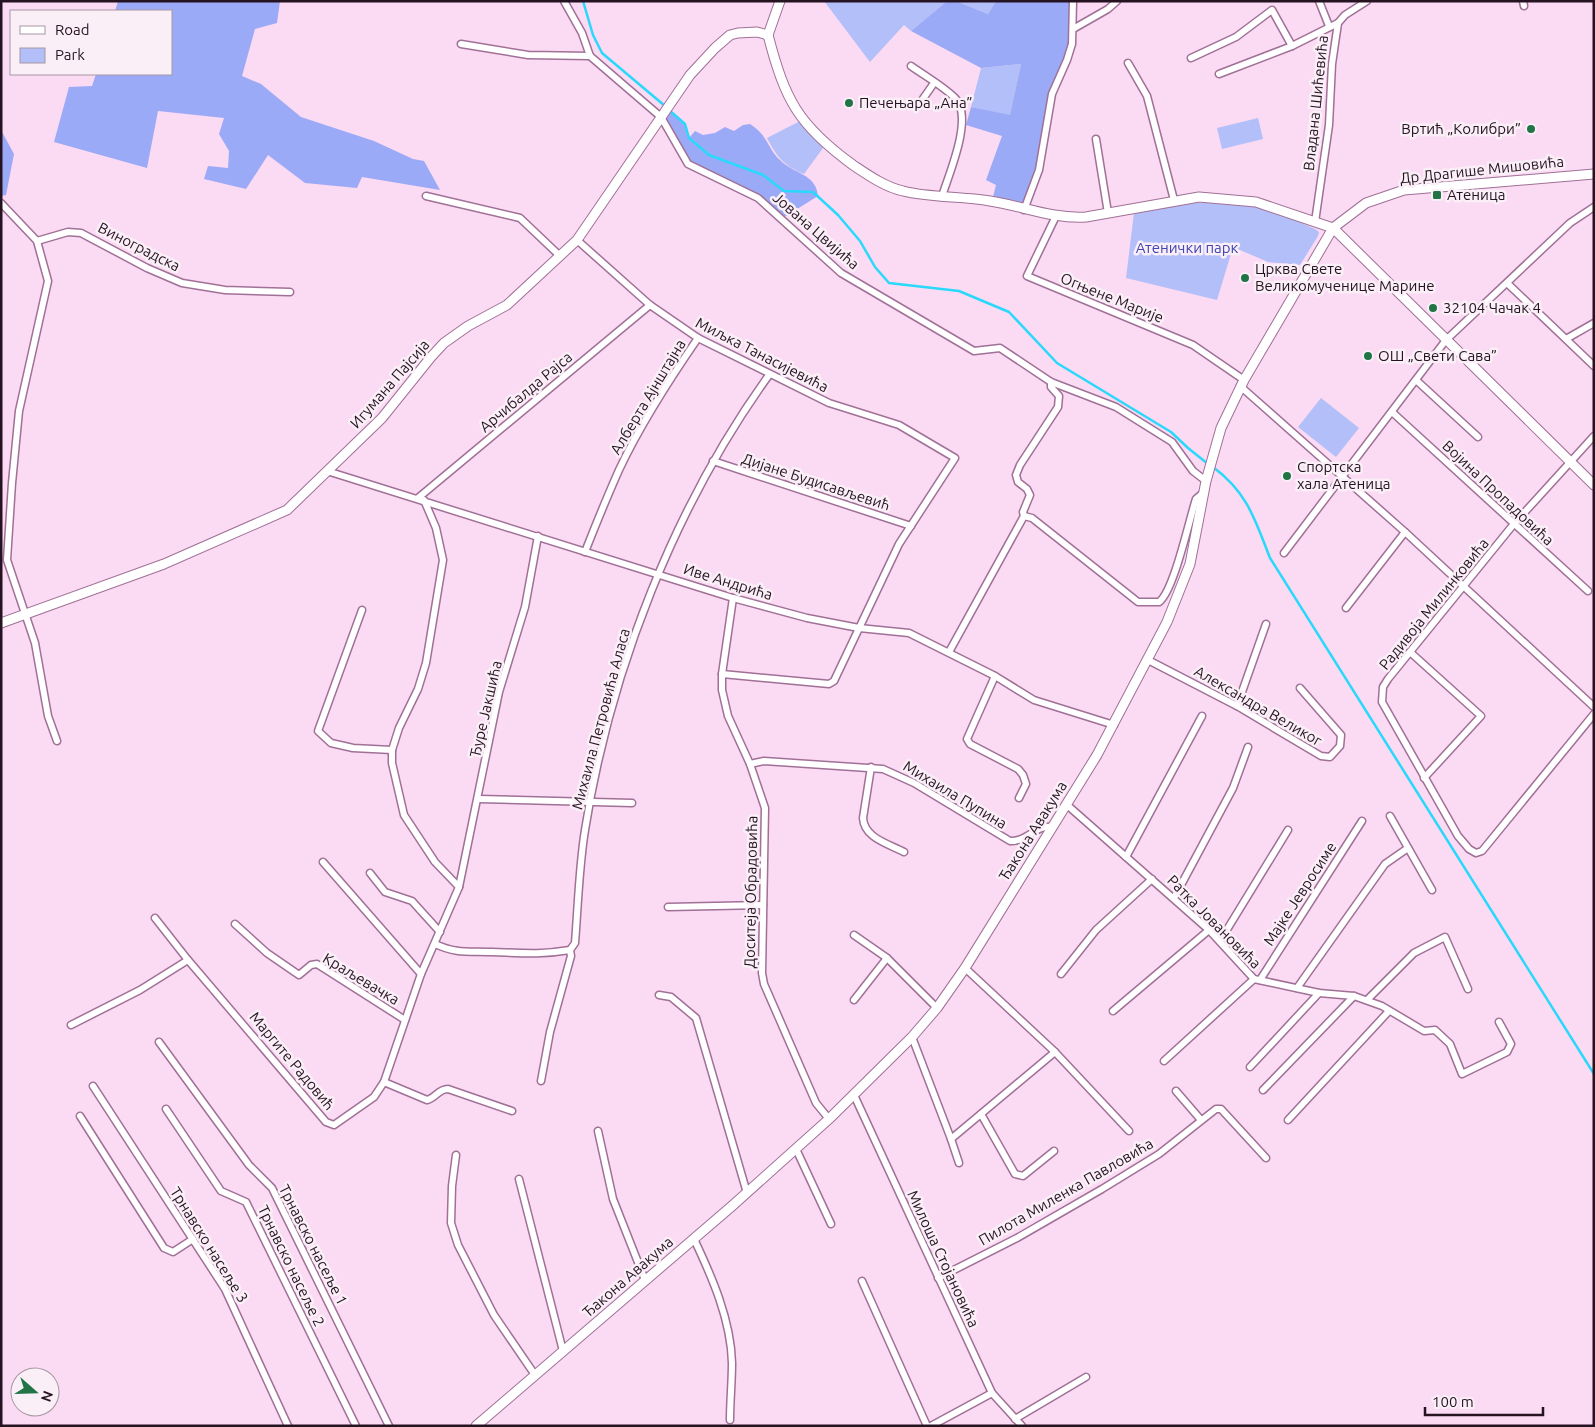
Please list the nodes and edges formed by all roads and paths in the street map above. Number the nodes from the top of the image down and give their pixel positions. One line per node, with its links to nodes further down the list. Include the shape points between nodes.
1 (564, 1): 13 (street, via 582,33)
2 (780, 1): 10 (street)
3 (1073, 1): 9 (street)
4 (1116, 1): 9 (street, via 1108,10)
5 (1319, 1): 8 (street)
6 (1367, 1): 7 (street, Владана Шићевића)
7 (1338, 23): 8 (street); 31 (street, Владана Шићевића)
8 (1330, 26): 12 (street)
9 (1073, 29): 28 (street, via 1068,60 1052,94 1039,170)
10 (768, 36): 20 (street, Игумана Пајсија, via 743,32 730,35 690,75); 24 (street, via 778,76 788,96 806,125 826,144 860,170 889,186)
11 (460, 44): 13 (street, via 528,55)
12 (1292, 46): 14 (street, via 1272,10 1236,36); 17 (street)
13 (590, 56): 20 (street, Јована Цвијића)
14 (1191, 58)
15 (1128, 63): 25 (street, via 1147,96)
16 (911, 66): 18 (street)
17 (1219, 74)
18 (934, 83): 19 (street); 24 (street, via 958,103 962,129)
19 (920, 103)
20 (661, 117): 33 (street, Игумана Пајсија); 46 (street, Јована Цвијића, via 688,164 758,198 841,273 974,351 1000,348)
21 (1096, 139): 29 (street)
22 (1594, 174): 32 (street, Др Драгише Мишовића, via 1404,190 1366,204)
23 (426, 196): 35 (street, via 520,218)
24 (942, 196): 28 (street, via 992,201)
25 (1174, 200): 29 (street); 31 (street, via 1199,196 1239,199)
26 (1, 204): 34 (street)
27 (1594, 207): 36 (street, via 1570,223)
28 (1024, 210): 30 (street)
29 (1108, 213): 30 (street, via 1086,217)
30 (1056, 216): 47 (street, Огњене Марије, via 1026,276 1193,345)
31 (1315, 222): 32 (street)
32 (1333, 228): 42 (street); 47 (street, Др Драгише Мишовића)
33 (577, 240): 35 (street, Игумана Пајсија); 38 (street, Миљка Танасијевића)
34 (37, 241): 37 (street, Виноградска, via 68,232 81,232 182,283 217,290); 72 (street, via 48,281 20,411 7,560)
35 (560, 256): 53 (street, Игумана Пајсија, via 507,305 468,326 444,344 382,418)
36 (1507, 283): 41 (street); 42 (street)
37 (290, 292)
38 (650, 305): 40 (street, Миљка Танасијевића); 58 (street, Арчибалда Рајса)
39 (1594, 322): 41 (street)
40 (698, 338): 44 (street, Миљка Танасијевића); 64 (street, Алберта Ајнштајна, via 639,430)
41 (1566, 339): 43 (street)
42 (1446, 340): 45 (street); 52 (street)
43 (1594, 366)
44 (769, 375): 51 (street, Михаила Петровића Аласа, via 740,414); 61 (street, Миљка Танасијевића, via 829,403 899,425 955,458)
45 (1416, 380): 48 (street); 50 (street)
46 (1051, 382): 55 (street, Јована Цвијића, via 1116,407 1172,442 1193,471); 59 (street, via 1059,396 1058,408 1016,475 1030,495)
47 (1242, 383): 54 (street); 55 (street, Др Драгише Мишовића, via 1221,428)
48 (1392, 412): 54 (street); 60 (street, Војина Пропадовића)
49 (1594, 436): 52 (street, Радивоја Милинковића)
50 (1478, 437)
51 (713, 461): 61 (street, Дијане Будисављевић); 66 (street, Михаила Петровића Аласа)
52 (1569, 462): 56 (street); 60 (street, Радивоја Милинковића)
53 (327, 471): 58 (street, Иве Андрића); 72 (street, Игумана Пајсија, via 287,510 164,564)
54 (1342, 477): 62 (street); 65 (street)
55 (1206, 479): 57 (street, Ђакона Авакума)
56 (1594, 485)
57 (1203, 493): 59 (street, via 1196,499 1173,576 1159,602 1138,602 1032,518); 78 (street, Ђакона Авакума, via 1190,564 1180,595)
58 (421, 499): 63 (street, Иве Андрића); 89 (street, via 436,528 443,560 426,663)
59 (1024, 516): 76 (street)
60 (1514, 525): 67 (street, Радивоја Милинковића); 68 (street, Војина Пропадовића)
61 (910, 526): 75 (street)
62 (1404, 532): 67 (street); 70 (street)
63 (538, 536): 64 (street, Иве Андрића); 94 (street, Ђуре Јакшића, via 523,614 499,692)
64 (585, 552): 66 (street, Иве Андрића)
65 (1284, 553)
66 (659, 574): 69 (street, Иве Андрића); 95 (street, Михаила Петровића Аласа, via 621,680)
67 (1463, 587): 77 (street, Радивоја Милинковића); 83 (street)
68 (1588, 591)
69 (733, 598): 75 (street, Иве Андрића); 79 (street, Доситеја Обрадовића)
70 (1346, 608)
71 (362, 610): 89 (street, via 318,731 331,743)
72 (26, 614): 73 (street, Игумана Пајсија); 87 (street, via 37,652 48,716)
73 (1, 623)
74 (1266, 624): 82 (street)
75 (859, 628): 76 (street, Иве Андрића, via 909,633); 79 (street, via 834,681 829,684)
76 (949, 652): 80 (street, Иве Андрића)
77 (1410, 652): 92 (street, Радивоја Милинковића, via 1383,687 1382,702); 92 (street, via 1481,716)
78 (1148, 660): 82 (street, Александра Великог); 86 (street, Ђакона Авакума)
79 (722, 674): 90 (street, Доситеја Обрадовића, via 728,716)
80 (994, 676): 86 (street, Иве Андрића, via 1034,700); 93 (street, via 967,739 970,744 1021,772 1026,784)
81 (1300, 688): 82 (street, Александра Великог, via 1341,735 1340,746 1330,757 1320,756)
82 (1237, 706)
83 (1594, 707)
84 (1594, 714): 92 (street, Радивоја Милинковића, via 1482,851 1476,853 1468,849)
85 (1202, 716): 104 (street)
86 (1114, 725): 97 (street, Ђакона Авакума)
87 (57, 741)
88 (1248, 748): 110 (street, via 1233,788)
89 (392, 750): 108 (street, via 404,815 435,862)
90 (750, 764): 91 (street, Михаила Пупина); 111 (street, Доситеја Обрадовића, via 764,808)
91 (871, 767): 100 (street, Михаила Пупина, via 914,783 1010,841 1021,840 1041,828); 103 (street, via 864,826 871,834)
92 (1424, 778)
93 (1018, 798)
94 (479, 799): 95 (street); 108 (street, Ђуре Јакшића)
95 (591, 802): 96 (street); 120 (street, Михаила Петровића Аласа, via 585,831 575,943)
96 (632, 803)
97 (1066, 804): 100 (street, Ђакона Авакума); 104 (street, Ратка Јовановића)
98 (1390, 816): 102 (street)
99 (1362, 821): 126 (street, Мајке Јевросиме)
100 (1052, 827): 123 (street, Ђакона Авакума)
101 (1288, 830): 118 (street)
102 (1408, 848): 109 (street); 127 (street, via 1385,864)
103 (904, 852)
104 (1126, 857): 107 (street, Ратка Јовановића)
105 (323, 862): 124 (street)
106 (370, 873): 116 (street, via 385,892 412,901)
107 (1152, 879): 110 (street, Ратка Јовановића); 125 (street, via 1096,930)
108 (460, 887): 116 (street, Маргите Радовић)
109 (1432, 890)
110 (1174, 898): 115 (street, Ратка Јовановића)
111 (763, 905): 112 (street); 155 (street, Доситеја Обрадовића, via 764,984 816,1103)
112 (668, 907)
113 (155, 918): 122 (street, Маргите Радовић)
114 (235, 924): 137 (street, Краљевачка, via 299,975 317,964)
115 (1209, 930): 118 (street, Ратка Јовановића); 135 (street)
116 (440, 932): 119 (street, Маргите Радовић)
117 (854, 935): 121 (street)
118 (1220, 941): 126 (street, Ратка Јовановића)
119 (435, 944): 120 (street, via 467,954 540,955); 124 (street, Маргите Радовић)
120 (570, 950): 145 (street, Михаила Петровића Аласа)
121 (887, 958): 132 (street); 134 (street)
122 (188, 960): 139 (street, via 140,990); 146 (street, Маргите Радовић, via 326,1122 334,1125 374,1096)
123 (965, 968): 134 (street, Ђакона Авакума); 142 (street)
124 (421, 974): 137 (street, Маргите Радовић)
125 (1061, 974)
126 (1257, 980): 127 (street, Ратка Јовановића); 143 (street, Мајке Јевросиме)
127 (1297, 988): 129 (street, Ратка Јовановића)
128 (1468, 989): 133 (street, via 1445,937 1414,953)
129 (1319, 993): 131 (street, Ратка Јовановића); 144 (street)
130 (659, 996): 167 (street, via 671,997 696,1018)
131 (1354, 996): 133 (street, Ратка Јовановића); 148 (street)
132 (854, 1000)
133 (1367, 1000): 136 (street, Ратка Јовановића)
134 (937, 1008): 140 (street, Ђакона Авакума)
135 (1113, 1011)
136 (1389, 1011): 138 (street, Ратка Јовановића, via 1424,1031 1435,1030 1442,1035 1450,1044 1462,1074 1510,1048); 157 (street)
137 (405, 1020): 146 (street, Маргите Радовић)
138 (1499, 1022)
139 (71, 1025)
140 (912, 1037): 150 (street, Ђакона Авакума); 160 (street)
141 (159, 1042): 182 (street, Трнавско насеље 1, via 249,1165 272,1188)
142 (1055, 1052): 153 (street); 159 (street)
143 (1164, 1061)
144 (1250, 1068)
145 (541, 1080)
146 (384, 1082): 152 (street, via 427,1100 448,1089)
147 (93, 1086): 169 (street, Трнавско насеље 3)
148 (1263, 1090)
149 (1176, 1091): 156 (street)
150 (854, 1095): 155 (street, Ђакона Авакума); 171 (street, Милоша Стојановића)
151 (166, 1109): 181 (street, Трнавско насеље 2, via 221,1191 246,1202)
152 (512, 1111)
153 (981, 1114): 160 (street); 162 (street, via 1015,1174 1023,1176)
154 (80, 1116): 169 (street, via 164,1248 173,1252)
155 (829, 1119): 161 (street, Ђакона Авакума)
156 (1201, 1120): 164 (street, Пилота Миленка Павловића, via 1216,1108 1221,1110); 171 (street, Пилота Миленка Павловића, via 1159,1154 1102,1189 1017,1238)
157 (1288, 1120)
158 (598, 1130): 172 (street, via 613,1199)
159 (1129, 1131)
160 (951, 1139): 165 (street)
161 (796, 1149): 167 (street, Ђакона Авакума); 168 (street)
162 (1054, 1151)
163 (456, 1155): 175 (street, via 451,1223 458,1245 494,1315)
164 (1266, 1158)
165 (959, 1163)
166 (518, 1179): 174 (street)
167 (747, 1193): 170 (street, Ђакона Авакума)
168 (831, 1224)
169 (193, 1239): 180 (street, Трнавско насеље 3, via 232,1303)
170 (694, 1239): 172 (street, Ђакона Авакума); 179 (street, via 716,1285 723,1313 732,1361)
171 (938, 1278): 177 (street, Милоша Стојановића)
172 (646, 1280): 174 (street, Ђакона Авакума)
173 (862, 1282): 184 (street)
174 (563, 1351): 175 (street, Ђакона Авакума)
175 (535, 1375): 183 (street, Ђакона Авакума)
176 (1086, 1377): 178 (street)
177 (992, 1393): 178 (street, Милоша Стојановића); 184 (street)
178 (1015, 1419): 185 (street, Милоша Стојановића)
179 (730, 1420)
180 (288, 1426)
181 (356, 1426)
182 (389, 1426)
183 (476, 1426)
184 (929, 1426)
185 (1022, 1426)

